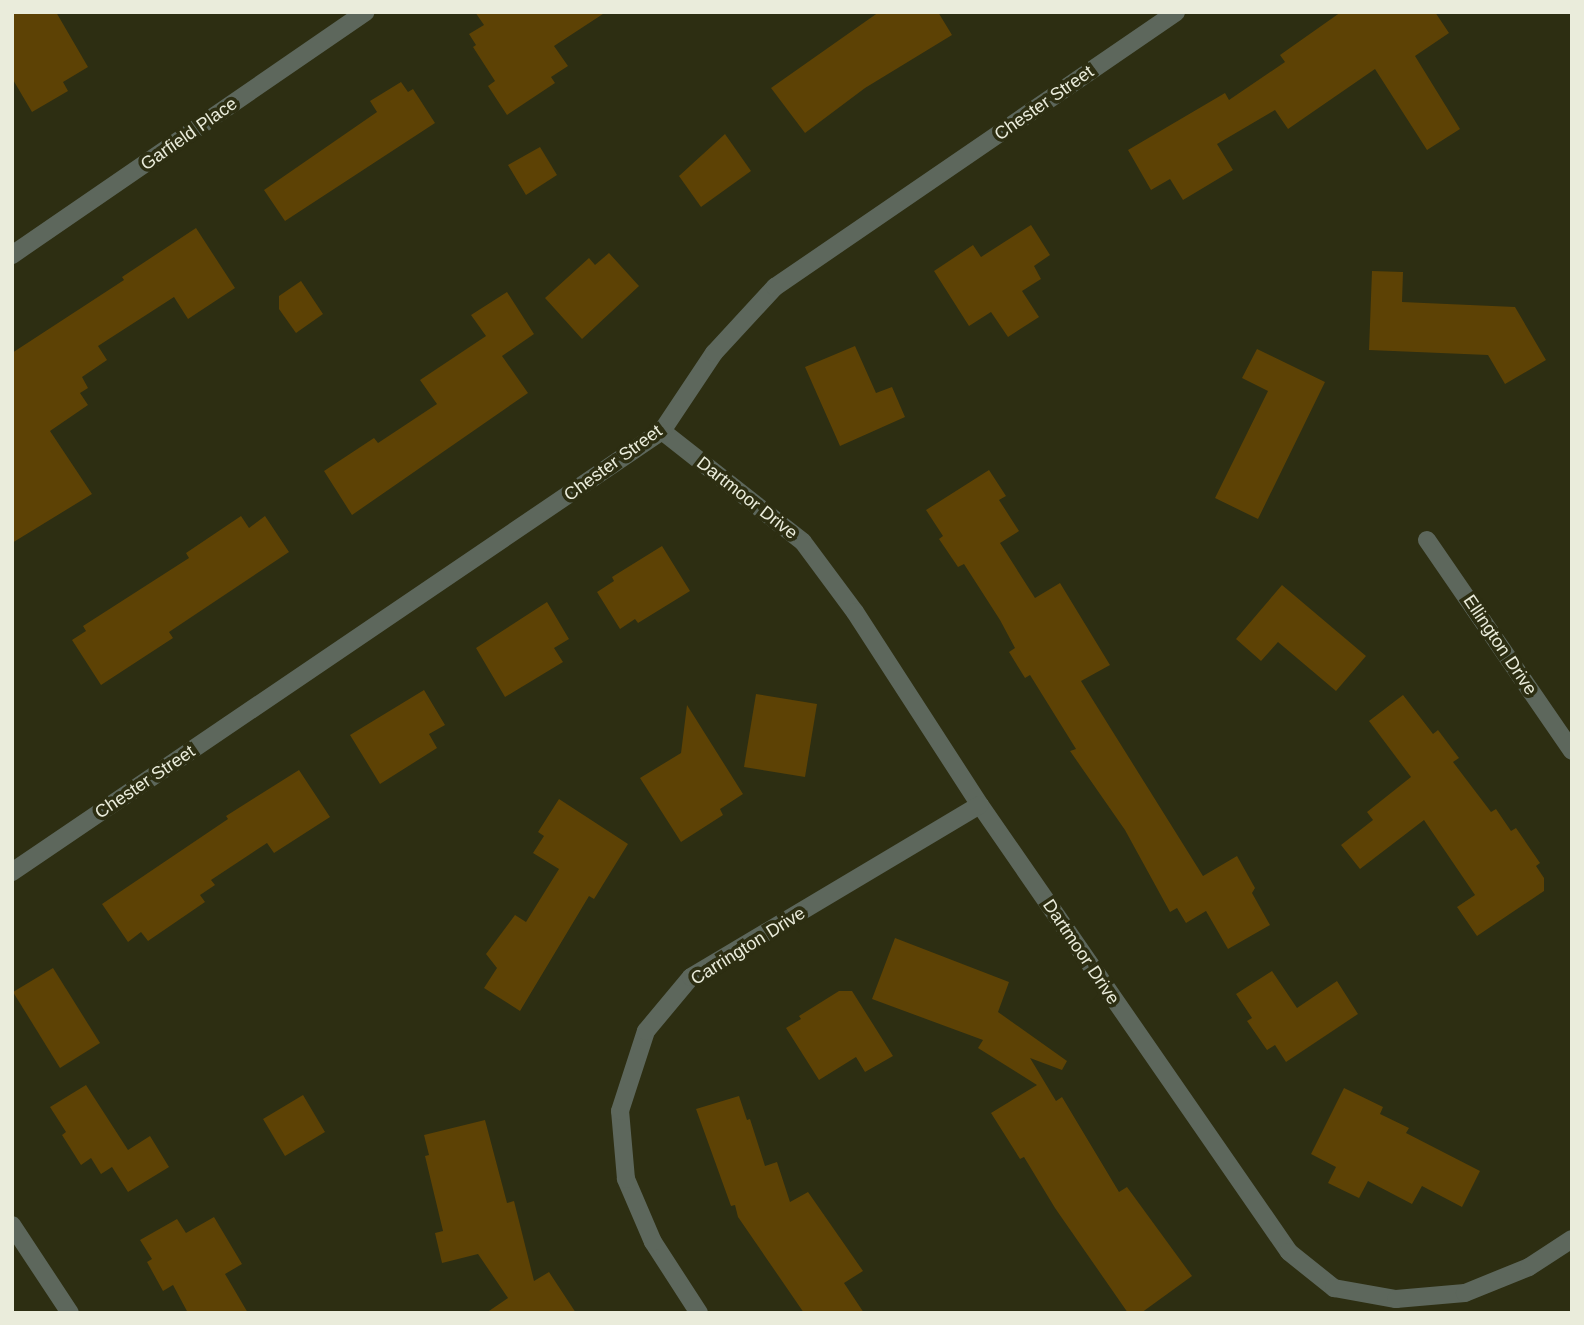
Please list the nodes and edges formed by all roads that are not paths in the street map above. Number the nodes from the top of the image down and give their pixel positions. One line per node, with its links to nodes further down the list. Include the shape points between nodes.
1 (366, 12): 3 (street, Garfield Place)
2 (1176, 12): 4 (street, Chester Street, via 775,287 714,353)
3 (12, 255)
4 (662, 431): 7 (street, Dartmoor Drive, via 803,542 855,612); 8 (street, Chester Street)
5 (1427, 540): 6 (street, Ellington Drive)
6 (1572, 751)
7 (980, 805): 10 (street, Dartmoor Drive, via 1289,1252 1334,1289 1396,1299 1465,1293 1529,1267); 12 (street, Carrington Drive, via 691,977 646,1031 620,1111 626,1179 653,1242)
8 (12, 872)
9 (12, 1225): 11 (street)
10 (1572, 1240)
11 (71, 1313)
12 (699, 1313)

